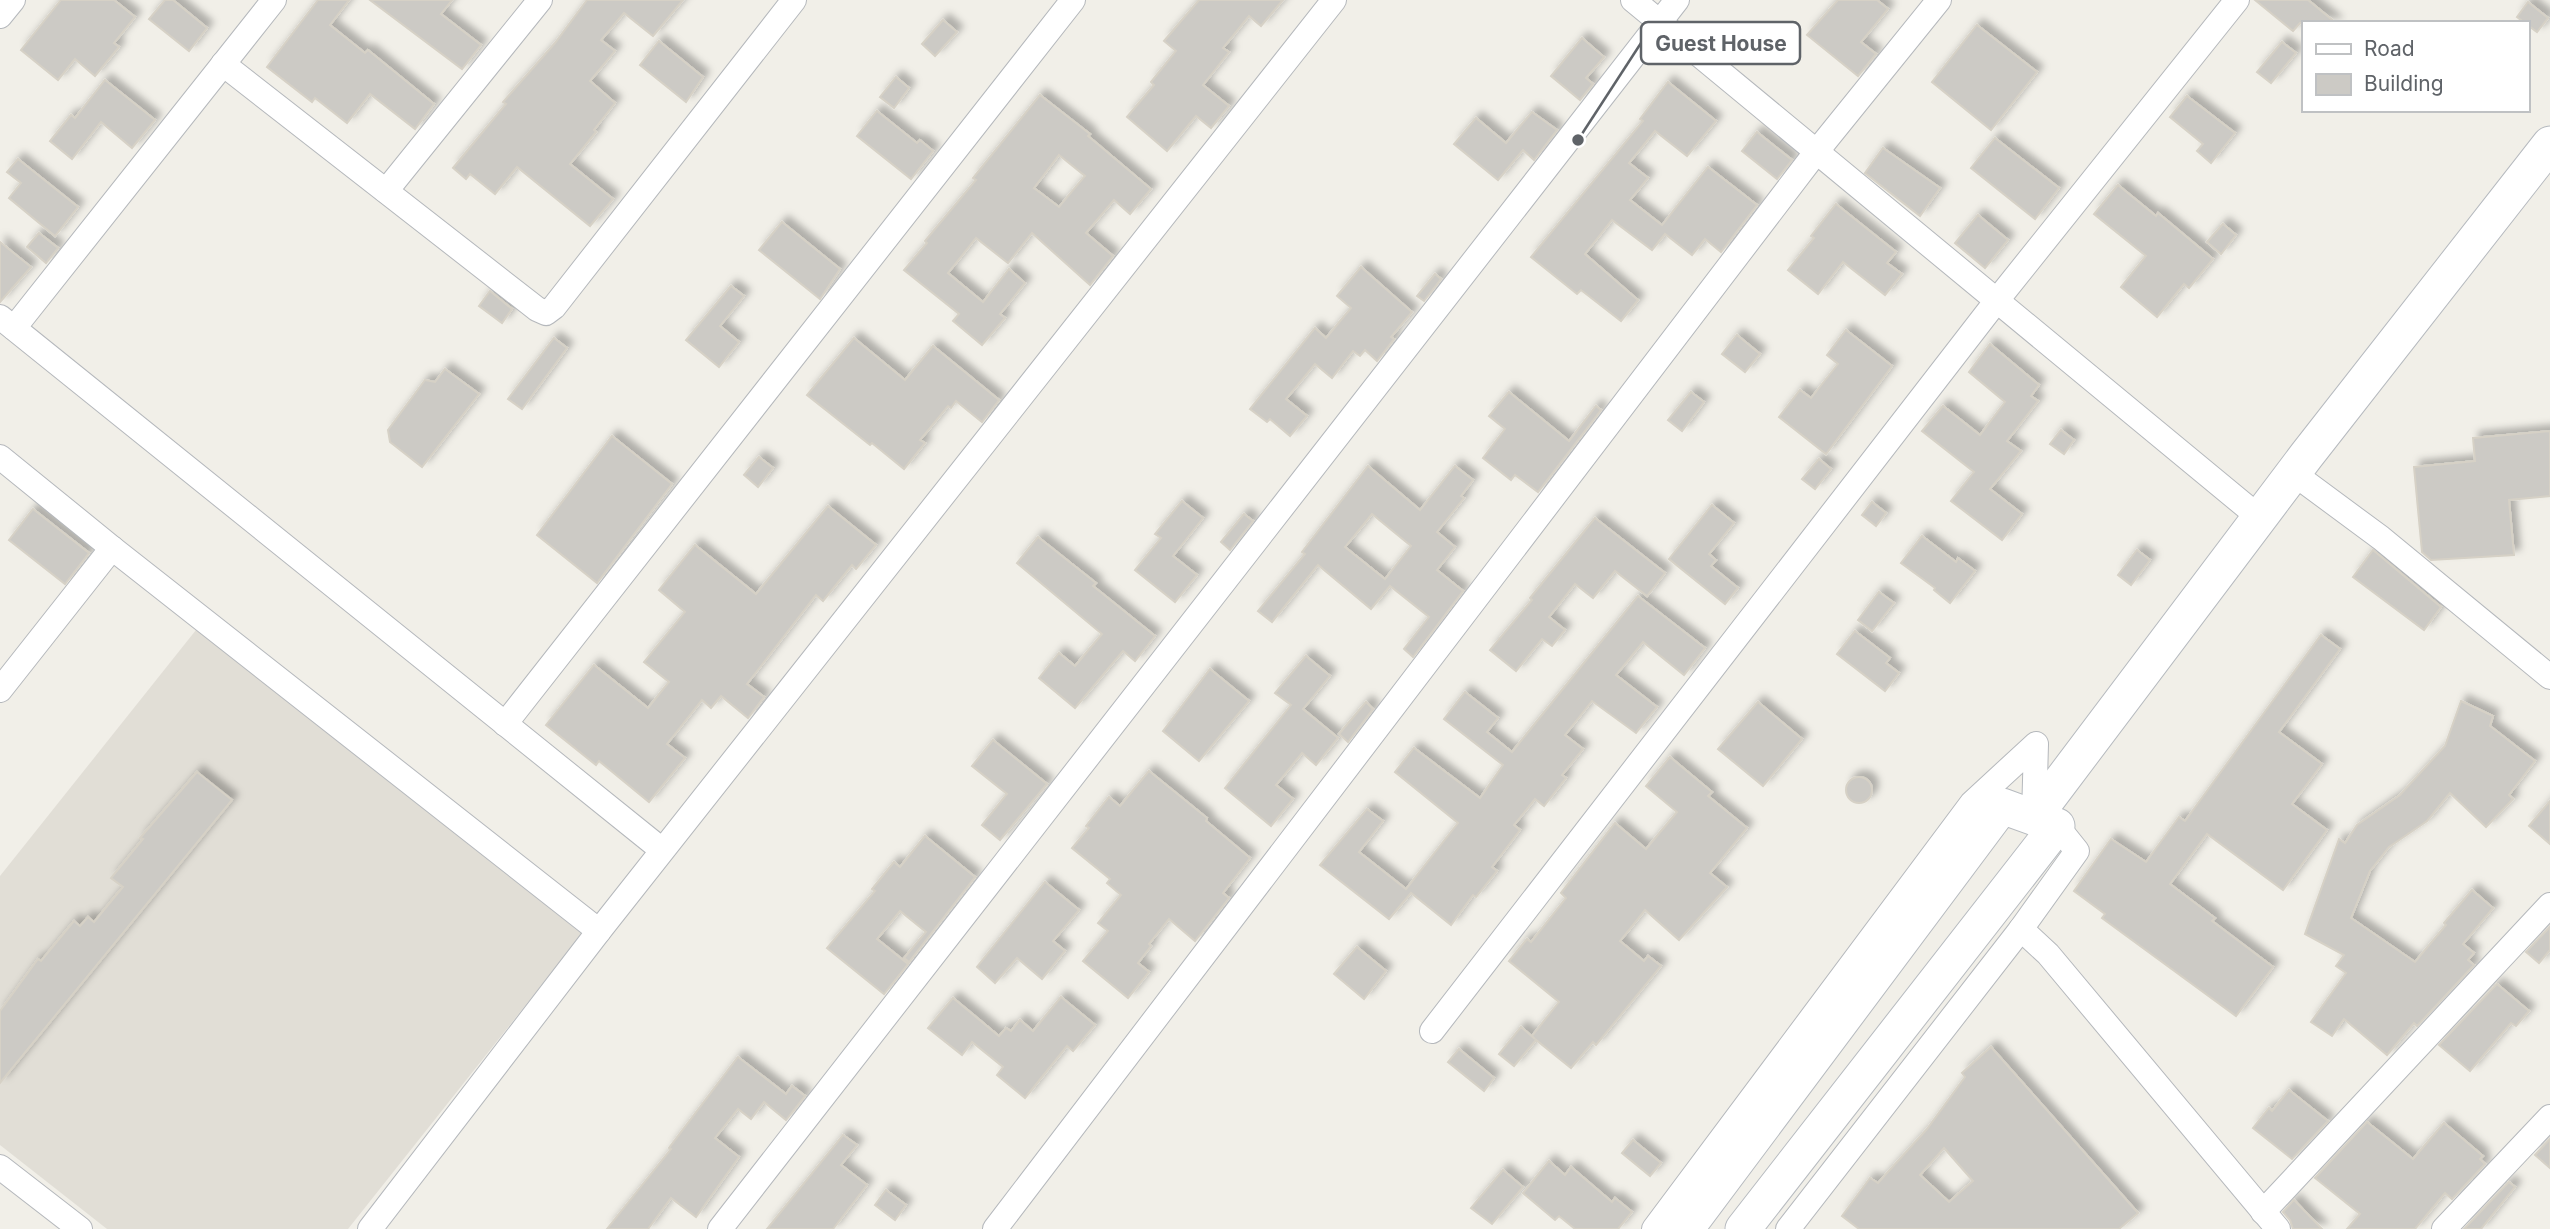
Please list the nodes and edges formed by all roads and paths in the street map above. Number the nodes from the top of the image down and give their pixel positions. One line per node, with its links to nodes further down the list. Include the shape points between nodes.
1 (13, 0): 11 (street)
2 (274, 0): 13 (street)
3 (540, 0): 16 (street)
4 (794, 0): 16 (street, via 546,313)
5 (1073, 0): 25 (street)
6 (1334, 0): 27 (street)
7 (1633, 0): 12 (street)
8 (1677, 0): 12 (street)
9 (1939, 0): 15 (street)
10 (2237, 0): 17 (street)
11 (0, 16)
12 (1658, 22): 15 (street); 37 (street)
13 (223, 64): 16 (street); 18 (street)
14 (2550, 144): 20 (main road)
15 (1817, 151): 17 (street); 38 (street)
16 (386, 191)
17 (1998, 299): 21 (street); 31 (street)
18 (7, 323): 25 (street)
19 (0, 457): 22 (street)
20 (2293, 474): 21 (main road); 23 (street, via 2381,538)
21 (2260, 518): 26 (main road)
22 (112, 548): 24 (street); 30 (street)
23 (2550, 677)
24 (0, 690)
25 (505, 724): 27 (street)
26 (2046, 821): 29 (street, via 2077,851); 39 (street, via 2036,744 1972,803); 40 (main road, via 2002,806); 41 (main road)
27 (662, 850): 30 (street)
28 (2550, 905): 34 (street)
29 (2021, 929): 34 (street, via 2048,954); 42 (street)
30 (598, 930): 36 (street)
31 (1432, 1031)
32 (2550, 1117): 43 (street)
33 (0, 1167): 35 (street)
34 (2270, 1221)
35 (80, 1229)
36 (370, 1229)
37 (720, 1229)
38 (995, 1229)
39 (1654, 1229)
40 (1686, 1229)
41 (1743, 1229)
42 (1788, 1229)
43 (2444, 1229)

